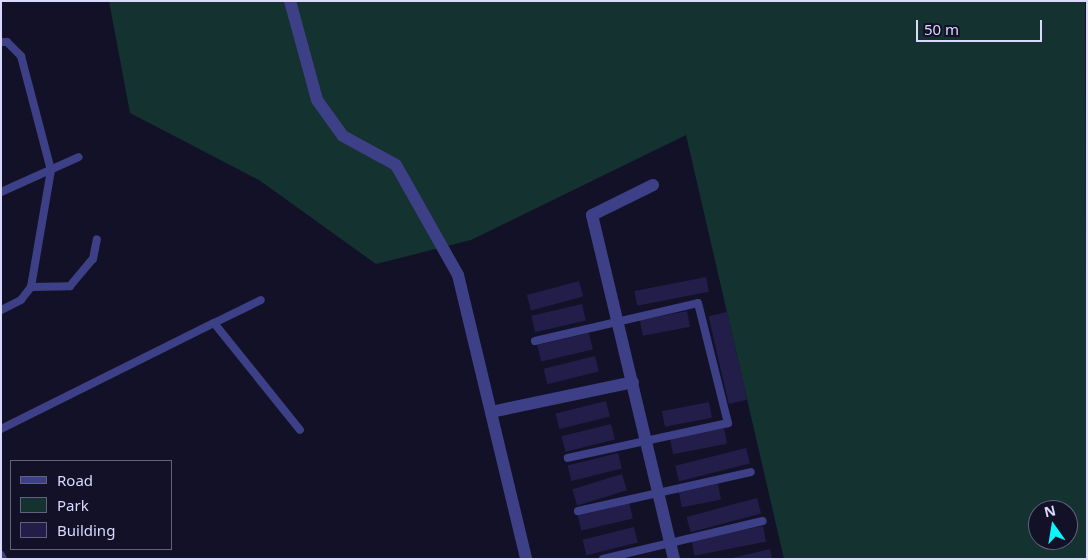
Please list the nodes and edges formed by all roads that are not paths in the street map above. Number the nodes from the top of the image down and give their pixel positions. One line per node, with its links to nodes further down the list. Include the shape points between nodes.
1 (290, 1): 15 (street, via 317,100 343,136 396,165 458,275)
2 (1, 42): 4 (lane, via 7,42 22,56)
3 (79, 157): 4 (lane)
4 (51, 170): 6 (lane); 8 (lane)
5 (653, 185): 11 (street, via 592,215)
6 (1, 192)
7 (97, 238): 8 (lane, via 94,259 70,286)
8 (31, 288): 10 (lane, via 21,300)
9 (261, 300): 12 (lane)
10 (1, 310)
11 (618, 322): 13 (lane); 14 (street); 18 (lane, via 698,303 728,423)
12 (214, 323): 16 (lane); 17 (lane)
13 (535, 341)
14 (633, 382): 15 (street); 18 (street)
15 (491, 412): 27 (street)
16 (1, 429)
17 (300, 430)
18 (646, 441): 19 (lane); 21 (street)
19 (568, 458)
20 (751, 472): 21 (lane)
21 (658, 492): 22 (lane); 24 (street)
22 (578, 510)
23 (763, 520): 24 (lane)
24 (670, 543): 28 (lane); 29 (street)
25 (1, 555): 26 (lane)
26 (3, 559)
27 (526, 559)
28 (603, 559)
29 (674, 559)

